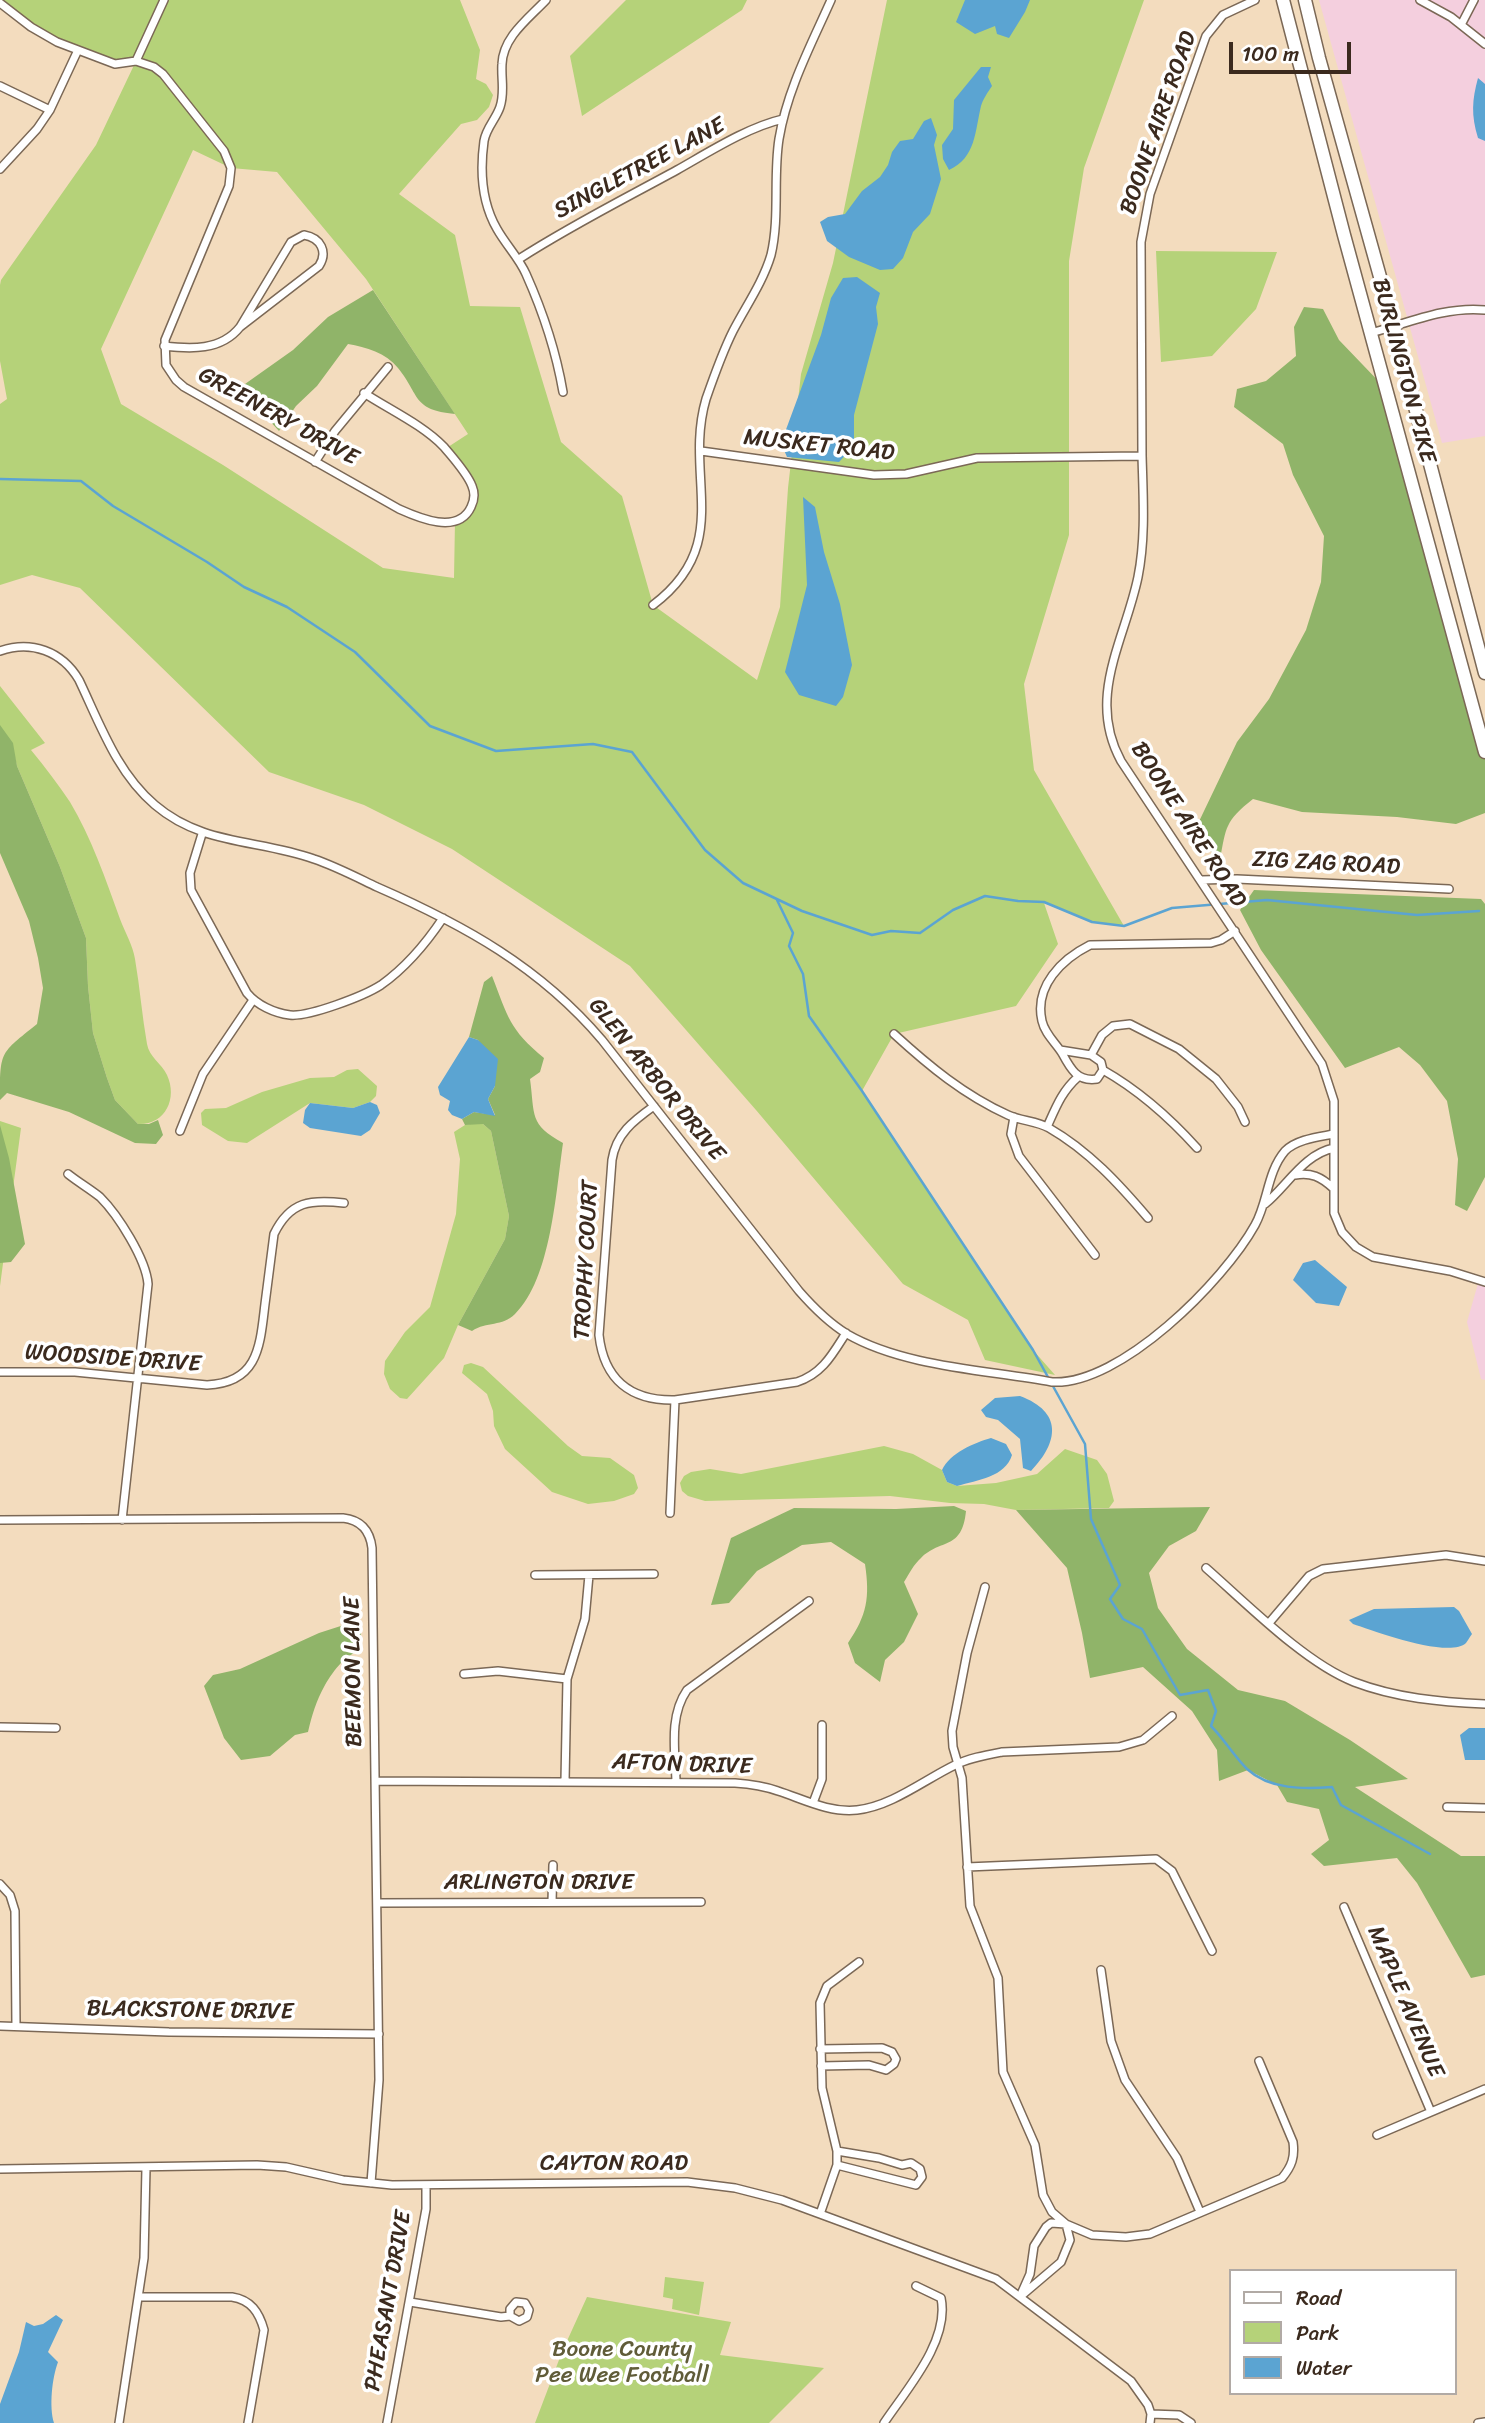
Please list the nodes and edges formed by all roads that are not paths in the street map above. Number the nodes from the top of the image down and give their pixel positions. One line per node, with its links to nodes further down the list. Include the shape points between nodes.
1 (164, 0): 13 (street)
2 (546, 0): 18 (street, via 503,51 503,94 487,130 482,158 486,202 497,229)
3 (831, 0): 16 (street)
4 (1255, 0): 28 (street, BOONE AIRE ROAD, via 1223,15 1206,36 1150,194 1141,242)
5 (1283, 0): 22 (main road, BURLINGTON PIKE)
6 (1305, 0): 21 (main road, BURLINGTON PIKE)
7 (1420, 0): 10 (street)
8 (1474, 0): 10 (street)
9 (0, 3): 12 (street, via 31,27)
10 (1461, 24): 11 (street)
11 (1485, 44)
12 (78, 50): 13 (street, via 115,64); 15 (street)
13 (136, 61): 23 (street, via 154,67 170,82 224,151 231,168 229,186)
14 (0, 86): 15 (street)
15 (50, 110): 17 (street)
16 (783, 119): 18 (street, SINGLETREE LANE, via 698,158); 27 (street, via 770,257 717,367 704,409)
17 (0, 170)
18 (519, 259): 25 (street, via 550,334)
19 (1485, 310): 21 (street, via 1454,311)
20 (240, 327): 20 (street, via 291,242 304,235 317,240 324,253 319,266); 23 (street, via 230,337 207,346)
21 (1394, 327): 22 (street); 32 (main road, BURLINGTON PIKE)
22 (1371, 333): 33 (main road, BURLINGTON PIKE)
23 (164, 346): 29 (street, GREENERY DRIVE, via 170,373 184,387)
24 (388, 367): 26 (street)
25 (563, 392)
26 (364, 393): 29 (street); 29 (street, GREENERY DRIVE, via 446,449 472,485 469,511 449,523 419,517)
27 (701, 451): 28 (street, MUSKET ROAD, via 874,475 906,474 977,458); 30 (street, via 703,513 698,541 682,575)
28 (1142, 456): 35 (street, BOONE AIRE ROAD, via 1139,574 1108,679 1106,717 1121,761)
29 (315, 462)
30 (653, 605)
31 (0, 651): 34 (street, GLEN ARBOR DRIVE, via 28,646 61,659 79,680 131,780 170,817)
32 (1485, 673)
33 (1485, 752)
34 (202, 834): 37 (street, GLEN ARBOR DRIVE, via 313,858); 39 (street, via 190,873 191,890)
35 (1202, 880): 36 (street, ZIG ZAG ROAD); 38 (street, BOONE AIRE ROAD)
36 (1449, 889)
37 (443, 918): 39 (street, via 396,972 364,995 290,1015); 45 (street, GLEN ARBOR DRIVE, via 514,960 558,993 603,1040)
38 (1235, 931): 41 (street, via 1211,943 1090,946 1073,954 1050,978 1042,1000 1041,1020); 50 (street, BOONE AIRE ROAD, via 1322,1064 1334,1101)
39 (253, 1000): 49 (street, via 203,1074)
40 (894, 1034): 46 (street, via 958,1087)
41 (1060, 1050): 42 (street); 44 (street)
42 (1091, 1055): 43 (street); 47 (street, via 1113,1026 1130,1024 1179,1049 1216,1079)
43 (1103, 1070): 44 (street, via 1097,1079); 51 (street, via 1170,1118)
44 (1078, 1077): 48 (street, via 1066,1088)
45 (654, 1106): 61 (street, GLEN ARBOR DRIVE, via 799,1292); 64 (street, TROPHY COURT, via 625,1129 613,1153 599,1335 606,1363 624,1386 647,1398)
46 (1014, 1117): 48 (street); 59 (street, via 1011,1134 1019,1156)
47 (1245, 1122)
48 (1048, 1127): 58 (street, via 1106,1169)
49 (180, 1131)
50 (1334, 1134): 52 (street, BOONE AIRE ROAD); 57 (street, GLEN ARBOR DRIVE, via 1287,1149 1274,1170)
51 (1197, 1148)
52 (1334, 1148): 54 (street, GLEN ARBOR DRIVE, via 1319,1153); 55 (street, BOONE AIRE ROAD)
53 (68, 1174): 63 (street, via 105,1203 144,1265 148,1284)
54 (1294, 1175): 55 (street, via 1317,1176); 57 (street, GLEN ARBOR DRIVE)
55 (1333, 1188): 60 (street, BOONE AIRE ROAD, via 1337,1223 1348,1240 1365,1253)
56 (344, 1203): 63 (street, WOODSIDE DRIVE, via 307,1202 279,1222 260,1346 244,1372 217,1385)
57 (1265, 1204): 61 (street, GLEN ARBOR DRIVE, via 1230,1261 1161,1332 1129,1356 1081,1379 1052,1382 911,1358)
58 (1149, 1218)
59 (1095, 1255)
60 (1485, 1282)
61 (846, 1333): 64 (street, TROPHY COURT, via 825,1366 805,1380)
62 (0, 1372): 63 (street, WOODSIDE DRIVE)
63 (138, 1378): 67 (street)
64 (675, 1400): 65 (street)
65 (670, 1513)
66 (0, 1520): 67 (street, BEEMON LANE)
67 (122, 1520): 84 (street, BEEMON LANE, via 343,1518 362,1525 372,1548)
68 (1485, 1560): 75 (street, via 1446,1555 1323,1569 1309,1576)
69 (1206, 1568): 75 (street)
70 (654, 1574): 72 (street)
71 (536, 1575): 72 (street)
72 (589, 1575): 77 (street, via 585,1619)
73 (985, 1587): 83 (street, via 952,1731)
74 (809, 1601): 86 (street, via 687,1690 677,1711 674,1734)
75 (1269, 1623): 78 (street, via 1317,1662 1352,1681 1390,1694)
76 (464, 1674): 77 (street, via 498,1671)
77 (567, 1679): 85 (street)
78 (1485, 1704)
79 (1172, 1716): 83 (street, AFTON DRIVE, via 1130,1745 1002,1752)
80 (822, 1725): 87 (street, via 822,1779)
81 (0, 1727): 82 (street)
82 (56, 1728)
83 (958, 1763): 87 (street, AFTON DRIVE, via 892,1799 857,1810); 91 (street)
84 (376, 1781): 85 (street, AFTON DRIVE); 95 (street, BEEMON LANE)
85 (565, 1781): 86 (street, AFTON DRIVE)
86 (676, 1781): 87 (street, AFTON DRIVE, via 754,1785)
87 (813, 1803)
88 (1447, 1807): 89 (street)
89 (1485, 1808)
90 (553, 1866): 93 (street)
91 (967, 1867): 97 (street, via 1156,1859 1172,1871); 117 (street, via 970,1906 998,1978 1003,2072 1035,2145 1043,2195 1052,2212)
92 (0, 1884): 101 (street, via 15,1911)
93 (552, 1902): 94 (street, ARLINGTON DRIVE); 95 (street, ARLINGTON DRIVE)
94 (701, 1902)
95 (377, 1903): 102 (street, BEEMON LANE)
96 (1344, 1907): 107 (street, MAPLE AVENUE)
97 (1212, 1951)
98 (859, 1962): 103 (street, via 834,1979 822,1995)
99 (1101, 1970): 115 (street, via 1111,2041 1125,2080 1177,2158)
100 (0, 2026): 101 (street, BLACKSTONE DRIVE)
101 (16, 2026): 102 (street, BLACKSTONE DRIVE)
102 (379, 2034): 113 (street, BEEMON LANE)
103 (820, 2049): 105 (street); 105 (street, via 883,2048 896,2059 886,2070 869,2065)
104 (1259, 2062): 115 (street, via 1293,2141 1290,2169 1273,2183)
105 (821, 2066): 109 (street, via 825,2107)
106 (1485, 2089): 107 (street)
107 (1431, 2112): 108 (street)
108 (1377, 2135)
109 (837, 2151): 110 (street); 110 (street, via 911,2163 920,2169 922,2178 911,2186)
110 (837, 2165): 116 (street)
111 (146, 2168): 112 (street, CAYTON ROAD); 113 (street, CAYTON ROAD, via 273,2166); 120 (street)
112 (0, 2169)
113 (371, 2183): 114 (street, CAYTON ROAD)
114 (426, 2186): 116 (street, CAYTON ROAD, via 687,2182 759,2193); 121 (street, PHEASANT DRIVE)
115 (1200, 2212): 117 (street, via 1150,2234 1126,2237 1092,2235)
116 (820, 2214): 119 (street, CAYTON ROAD, via 985,2274)
117 (1066, 2224): 119 (street, via 1070,2240 1061,2262); 119 (street, via 1051,2223 1039,2236)
118 (916, 2286): 128 (street, via 941,2298 937,2336 931,2353)
119 (1021, 2296): 123 (street, CAYTON ROAD, via 1131,2381)
120 (139, 2297): 125 (street); 126 (street, via 232,2297 253,2306 264,2330)
121 (410, 2302): 122 (street); 127 (street, PHEASANT DRIVE)
122 (510, 2316)
123 (1151, 2414): 129 (street); 130 (street, via 1179,2415)
124 (1485, 2422): 131 (street)
125 (119, 2423)
126 (248, 2423)
127 (387, 2423)
128 (884, 2423)
129 (1150, 2423)
130 (1191, 2423)
131 (1478, 2423)

